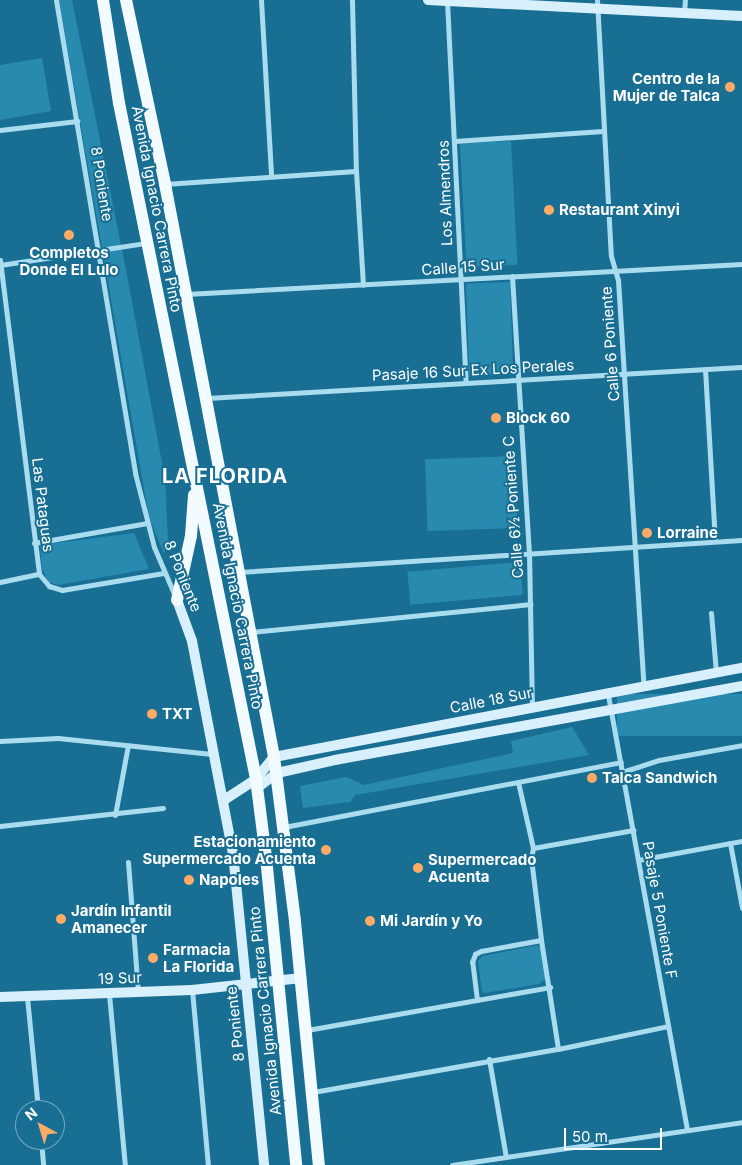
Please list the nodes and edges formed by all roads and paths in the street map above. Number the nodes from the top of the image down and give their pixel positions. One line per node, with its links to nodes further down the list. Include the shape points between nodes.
1 (56, 0): 12 (street, 8 Poniente)
2 (103, 0): 19 (main road, Avenida Ignacio Carrera Pinto, via 119,103)
3 (126, 0): 18 (main road, Avenida Ignacio Carrera Pinto)
4 (261, 0): 17 (street)
5 (352, 0): 16 (street)
6 (428, 0): 8 (street)
7 (685, 0): 10 (street)
8 (447, 1): 9 (street); 15 (street, Los Almendros)
9 (597, 4): 10 (street); 14 (street, Calle 6 Poniente)
10 (684, 13): 11 (street)
11 (742, 16)
12 (77, 121): 13 (street); 20 (street, 8 Poniente)
13 (0, 130)
14 (603, 131): 15 (street); 23 (street, Calle 6 Poniente, via 611,256)
15 (455, 141): 25 (street, Los Almendros)
16 (356, 171): 17 (street); 26 (street)
17 (271, 176): 18 (street)
18 (165, 184): 27 (main road, Avenida Ignacio Carrera Pinto)
19 (147, 243): 20 (street); 34 (main road, Avenida Ignacio Carrera Pinto)
20 (97, 249): 21 (street); 35 (street, 8 Poniente, via 134,473)
21 (0, 264): 38 (street, Las Pataguas)
22 (742, 264): 23 (street, Calle 15 Sur)
23 (616, 270): 24 (street, Calle 15 Sur); 30 (street, Calle 6 Poniente)
24 (512, 276): 25 (street, Calle 15 Sur); 31 (street, Calle 6½ Poniente C)
25 (461, 280): 26 (street, Calle 15 Sur); 32 (street, Los Almendros)
26 (363, 285): 27 (street, Calle 15 Sur)
27 (185, 294): 33 (main road, Avenida Ignacio Carrera Pinto)
28 (742, 366): 29 (street, Pasaje 16 Sur Ex Los Perales)
29 (705, 369): 30 (street, Pasaje 16 Sur Ex Los Perales); 37 (street)
30 (625, 374): 31 (street, Pasaje 16 Sur Ex Los Perales); 39 (street, Calle 6 Poniente)
31 (518, 380): 32 (street, Pasaje 16 Sur Ex Los Perales); 40 (street, Calle 6½ Poniente C)
32 (466, 383): 33 (street, Pasaje 16 Sur Ex Los Perales)
33 (206, 398): 41 (main road, Avenida Ignacio Carrera Pinto)
34 (195, 475): 45 (main road, via 191,536); 65 (main road, Avenida Ignacio Carrera Pinto)
35 (147, 523): 38 (street); 42 (street, 8 Poniente)
36 (742, 540): 37 (street)
37 (715, 541): 39 (street)
38 (34, 543): 43 (street, Las Pataguas)
39 (636, 547): 40 (street); 52 (street, Calle 6 Poniente)
40 (529, 553): 41 (street); 46 (street, Calle 6½ Poniente C)
41 (238, 572): 48 (main road, Avenida Ignacio Carrera Pinto)
42 (164, 573): 43 (street, via 62,590 49,586); 45 (street, 8 Poniente)
43 (39, 574): 44 (street)
44 (0, 582)
45 (177, 600): 59 (street, 8 Poniente, via 192,641)
46 (531, 604): 48 (street); 54 (street, Calle 6½ Poniente C)
47 (711, 613): 50 (street)
48 (250, 632): 60 (main road, Avenida Ignacio Carrera Pinto)
49 (742, 668): 50 (street, Calle 18 Sur)
50 (716, 673): 52 (street, Calle 18 Sur)
51 (742, 686): 55 (street, Calle 18 Sur)
52 (644, 688): 53 (street, Calle 18 Sur)
53 (608, 694): 54 (street, Calle 18 Sur); 55 (street, Pasaje 5 Poniente F)
54 (532, 707): 60 (street, Calle 18 Sur)
55 (611, 710): 61 (street, Pasaje 5 Poniente F); 63 (street, Calle 18 Sur)
56 (0, 741): 57 (street, via 50,738)
57 (128, 745): 59 (street); 68 (street)
58 (742, 745): 62 (street, via 659,760)
59 (214, 754): 66 (street, 8 Poniente)
60 (274, 757): 63 (main road, Avenida Ignacio Carrera Pinto); 65 (street)
61 (621, 762): 62 (street, Pasaje 5 Poniente F); 64 (street)
62 (622, 772): 71 (street, Pasaje 5 Poniente F)
63 (277, 773): 65 (street, Calle 18 Sur); 70 (main road, Avenida Ignacio Carrera Pinto)
64 (518, 782): 70 (street); 74 (street)
65 (256, 784): 66 (street, Calle 18 Sur); 80 (main road, Avenida Ignacio Carrera Pinto)
66 (224, 800): 81 (street, 8 Poniente, via 238,888)
67 (163, 808): 68 (street)
68 (115, 815): 69 (street)
69 (0, 826)
70 (284, 828): 79 (main road, Avenida Ignacio Carrera Pinto)
71 (633, 830): 74 (street); 75 (street, Pasaje 5 Poniente F)
72 (742, 841): 73 (street)
73 (730, 843): 75 (street); 77 (street)
74 (533, 848): 78 (street, via 531,858)
75 (638, 860): 89 (street, Pasaje 5 Poniente F)
76 (128, 862): 84 (street)
77 (742, 908)
78 (541, 940): 82 (street); 88 (street, via 475,954 472,962)
79 (301, 978): 80 (street, 19 Sur); 90 (main road, Avenida Ignacio Carrera Pinto)
80 (278, 982): 81 (street, 19 Sur); 103 (main road, Avenida Ignacio Carrera Pinto)
81 (246, 985): 83 (street, 19 Sur); 102 (street, 8 Poniente)
82 (550, 987): 88 (street); 91 (street)
83 (192, 990): 84 (street, 19 Sur); 101 (street)
84 (138, 993): 85 (street, 19 Sur)
85 (109, 994): 86 (street, 19 Sur); 100 (street)
86 (27, 996): 87 (street, 19 Sur); 94 (street)
87 (0, 997)
88 (476, 1000): 90 (street)
89 (668, 1026): 91 (street); 96 (street, Pasaje 5 Poniente F)
90 (306, 1030): 93 (main road, Avenida Ignacio Carrera Pinto)
91 (558, 1049): 92 (street)
92 (489, 1059): 93 (street); 98 (street)
93 (312, 1092): 104 (main road, Avenida Ignacio Carrera Pinto)
94 (37, 1100)
95 (742, 1122): 96 (street)
96 (687, 1130): 98 (street)
97 (42, 1150): 99 (street)
98 (506, 1157): 105 (street)
99 (43, 1165)
100 (125, 1165)
101 (208, 1165)
102 (264, 1165)
103 (296, 1165)
104 (319, 1165)
105 (452, 1165)

